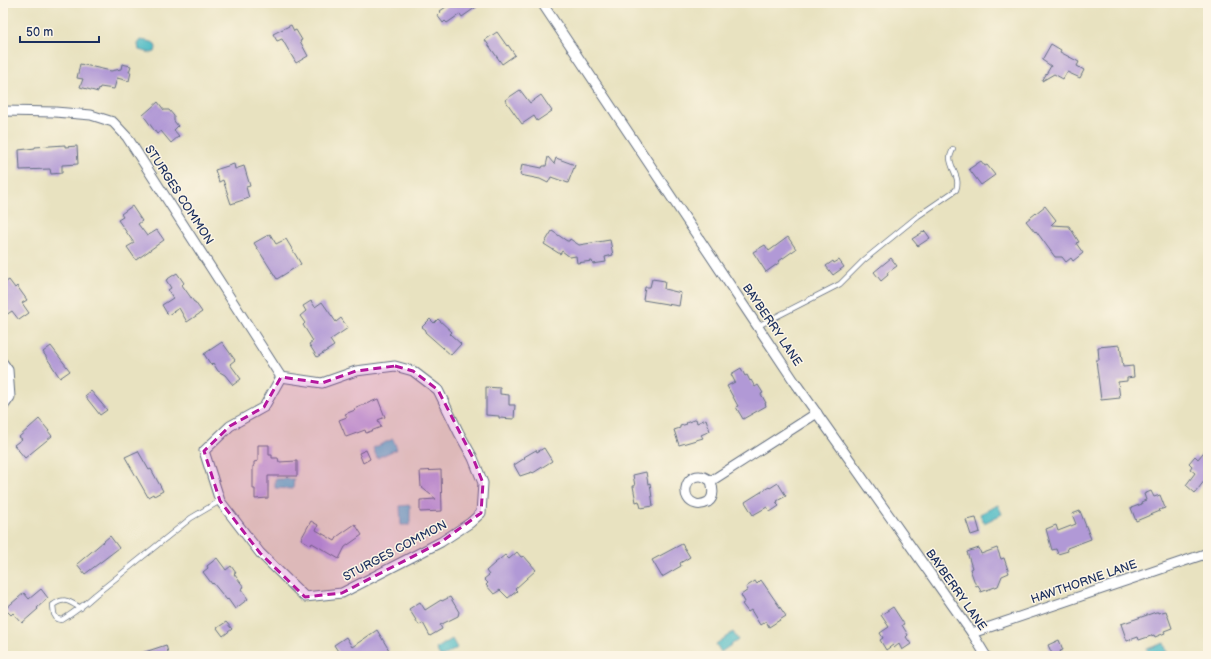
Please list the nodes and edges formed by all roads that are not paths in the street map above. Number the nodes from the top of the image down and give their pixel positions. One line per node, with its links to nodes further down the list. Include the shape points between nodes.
1 (542, 3): 4 (street, BAYBERRY LANE)
2 (3, 111): 6 (street, STURGES COMMON, via 91,115 113,122 127,137)
3 (953, 149): 4 (lane, via 950,157 958,180 956,190 918,216 864,260 840,284)
4 (758, 326): 8 (street, BAYBERRY LANE)
5 (3, 363): 7 (street, via 8,370 10,397)
6 (282, 377): 10 (street, STURGES COMMON, via 264,407 230,426 204,451); 10 (street, STURGES COMMON, via 322,383 356,370 395,366 413,371 438,390 473,458 483,483 481,513 441,542 342,593 305,597 260,553)
7 (3, 407)
8 (817, 412): 9 (street); 13 (street, BAYBERRY LANE)
9 (711, 481)
10 (220, 501): 12 (lane, via 191,518)
11 (1205, 554): 13 (street, HAWTHORNE LANE)
12 (81, 608): 12 (lane, via 62,620 57,619 53,605 66,600)
13 (972, 633): 14 (street, BAYBERRY LANE)
14 (986, 656)

